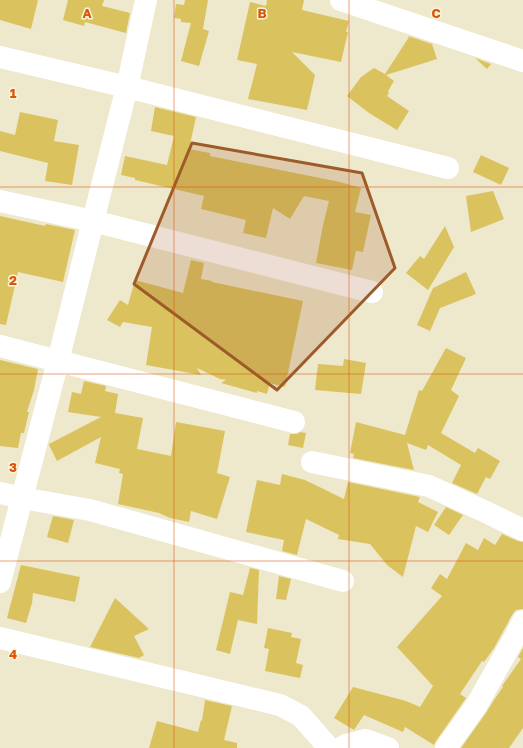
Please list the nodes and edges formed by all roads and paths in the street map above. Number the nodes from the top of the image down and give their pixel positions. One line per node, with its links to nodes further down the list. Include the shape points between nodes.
1 (146, 0): 5 (street)
2 (342, 0): 4 (street)
3 (0, 57): 5 (street)
4 (523, 61)
5 (127, 87): 6 (street); 8 (street)
6 (448, 168)
7 (0, 201): 8 (street)
8 (93, 221): 9 (street); 11 (street)
9 (372, 292)
10 (0, 346): 11 (street)
11 (58, 360): 12 (street); 15 (street)
12 (294, 422)
13 (312, 462): 16 (street, via 429,486)
14 (0, 493): 15 (street)
15 (22, 498): 17 (street, via 90,510); 18 (street)
16 (523, 530)
17 (343, 581)
18 (0, 582)
19 (523, 621): 24 (street, via 476,706)
20 (0, 638): 21 (street, via 280,705 301,716)
21 (329, 748)
22 (341, 748): 23 (street, via 366,740)
23 (388, 748)
24 (446, 748)

